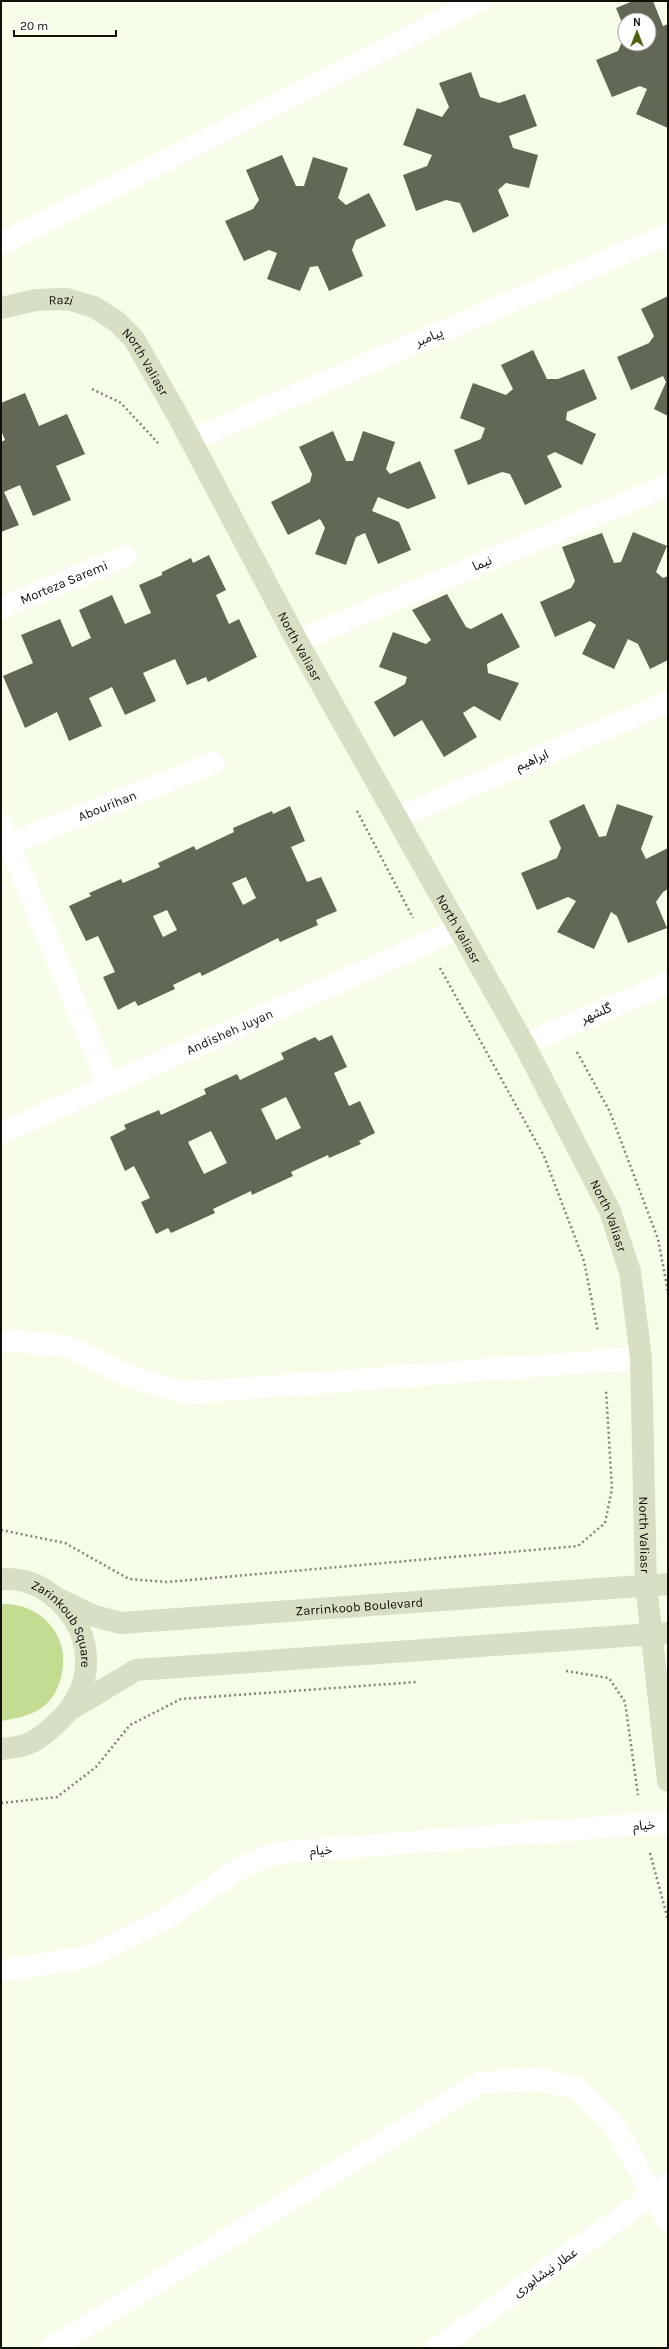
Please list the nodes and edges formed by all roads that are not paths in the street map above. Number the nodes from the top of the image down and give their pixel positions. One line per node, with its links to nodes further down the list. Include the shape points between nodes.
1 (479, 1): 3 (street)
2 (668, 234): 6 (street, پیامبر)
3 (1, 244)
4 (1, 308): 5 (street, Razi, via 36,300 67,299 94,307)
5 (116, 321): 6 (street, North Valiasr, via 137,345)
6 (190, 440): 10 (street, North Valiasr)
7 (668, 485): 10 (street, نیما)
8 (126, 556): 9 (street, Morteza Saremi)
9 (1, 608)
10 (296, 641): 13 (street, North Valiasr)
11 (668, 702): 13 (street, ابراهیم)
12 (214, 763): 14 (street, Abourihan)
13 (396, 818): 15 (street, North Valiasr)
14 (4, 838): 18 (street)
15 (458, 929): 17 (street, North Valiasr); 18 (street, Andisheh Juyan)
16 (668, 983): 17 (street, گلشهر)
17 (524, 1044): 21 (street, North Valiasr, via 610,1211 630,1272)
18 (109, 1085): 19 (street, Andisheh Juyan)
19 (1, 1133)
20 (1, 1342): 21 (street, via 12,1340 68,1347 134,1378 186,1393)
21 (641, 1358): 24 (street, North Valiasr)
22 (1, 1579): 25 (street, Zarinkoub Square, via 30,1582)
23 (668, 1584): 24 (street, Zarrinkoob Boulevard)
24 (646, 1586): 25 (street, Zarrinkoob Boulevard, via 121,1623 94,1616); 26 (street, North Valiasr)
25 (54, 1597): 27 (street, Zarinkoub Square, via 72,1615 82,1635 86,1659 80,1695)
26 (659, 1634): 27 (street, via 136,1670); 29 (street, North Valiasr)
27 (71, 1709): 28 (street, Zarinkoub Square, via 40,1738 25,1745)
28 (1, 1749)
29 (668, 1781)
30 (668, 1822): 31 (street, خیام, via 277,1853 240,1868 170,1916 88,1957)
31 (1, 1970)
32 (660, 2190): 33 (street); 34 (street, via 612,2122 577,2088 535,2079 479,2083); 35 (street, عطار نیشابوری)
33 (668, 2221)
34 (51, 2348)
35 (437, 2348)

